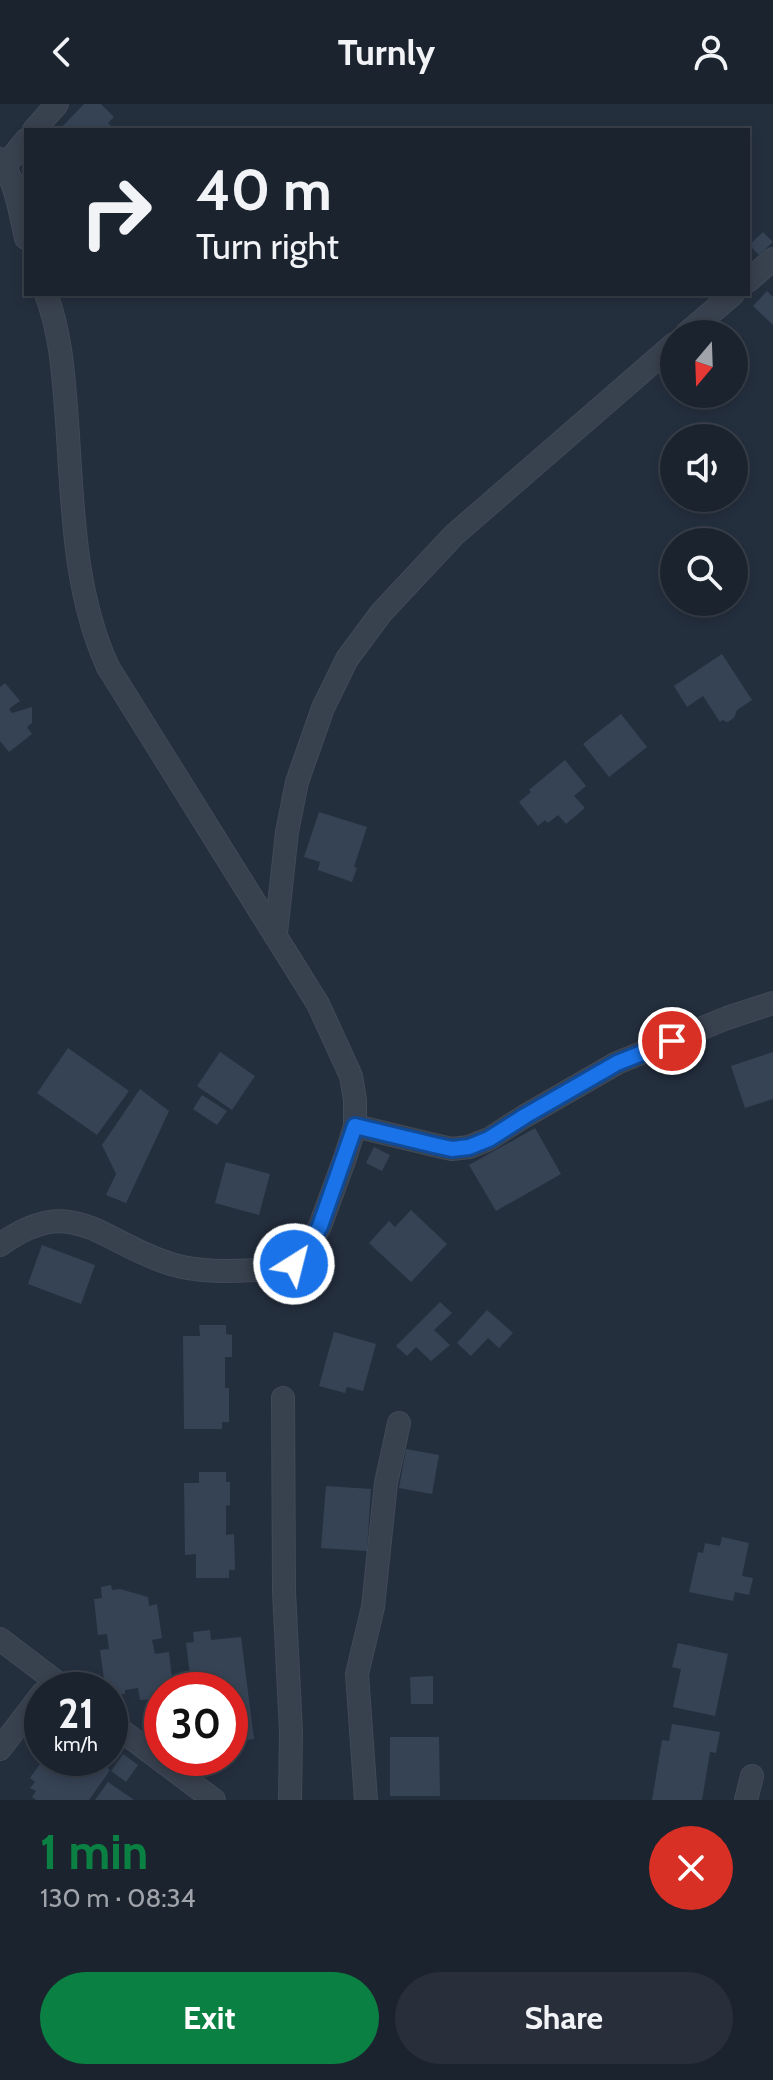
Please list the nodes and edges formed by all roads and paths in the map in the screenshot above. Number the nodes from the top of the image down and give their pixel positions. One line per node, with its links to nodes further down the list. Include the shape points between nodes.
1 (57, 104): 2 (street)
2 (36, 128)
3 (24, 142): 4 (street)
4 (2, 163): 5 (street)
5 (24, 229)
6 (773, 259): 7 (street)
7 (750, 279)
8 (47, 296): 12 (street, via 61,347 75,533 101,651)
9 (731, 296): 10 (street)
10 (702, 320)
11 (660, 356): 12 (street, via 454,535 381,613 347,659 297,782)
12 (276, 933): 14 (street, via 318,1004 351,1076)
13 (773, 1003): 14 (street, via 617,1063 469,1147 452,1149)
14 (355, 1126): 15 (street, via 320,1226 307,1250 282,1269 201,1271 148,1256 68,1221 47,1221)
15 (0, 1245)
16 (283, 1398): 25 (street)
17 (399, 1423): 26 (street, via 386,1483 373,1607 357,1674)
18 (0, 1639): 19 (street)
19 (35, 1672)
20 (24, 1721): 22 (street)
21 (128, 1736): 24 (street)
22 (0, 1749)
23 (752, 1776): 27 (street)
24 (214, 1800)
25 (290, 1800)
26 (366, 1800)
27 (746, 1800)

